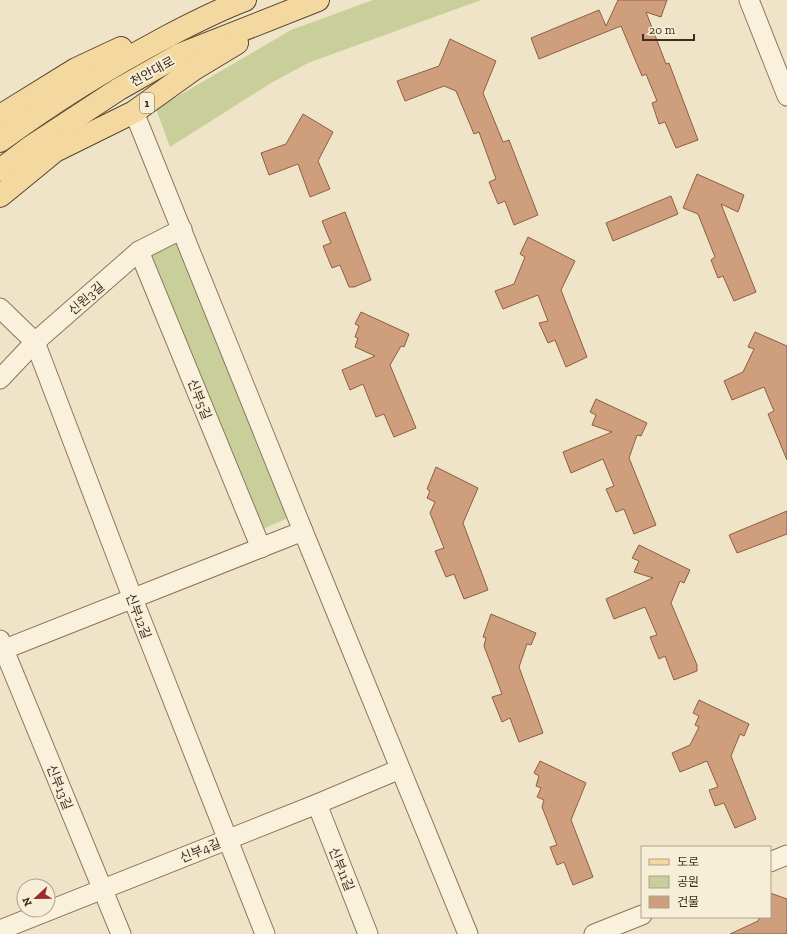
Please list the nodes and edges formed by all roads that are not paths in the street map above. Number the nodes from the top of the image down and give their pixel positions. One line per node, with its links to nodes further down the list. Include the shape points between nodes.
1 (318, 0): 4 (main road, 천안대로 / 1)
2 (750, 0): 5 (street)
3 (238, 2): 7 (main road, via 76,68); 8 (main road, 천안대로, via 129,57 40,112)
4 (294, 8): 6 (main road, 1, via 194,69); 9 (main road, 천안대로, via 173,59 119,89)
5 (787, 96)
6 (134, 112): 10 (main road, 1, via 55,151); 11 (street)
7 (0, 116)
8 (0, 141)
9 (0, 170)
10 (0, 196)
11 (182, 229): 12 (street, 신원3길); 16 (street)
12 (139, 251): 14 (street, 신원3길); 17 (street, 신부5길)
13 (0, 308): 14 (street, 신부12길)
14 (35, 342): 15 (street, 신원3길); 18 (street, 신부12길)
15 (0, 379)
16 (303, 531): 17 (street); 20 (street)
17 (261, 548): 18 (street)
18 (133, 599): 19 (street); 22 (street, 신부12길)
19 (1, 647): 25 (street, 신부13길)
20 (400, 769): 21 (street, 신부4길); 31 (street)
21 (317, 804): 22 (street, 신부4길); 30 (street, 신부11길)
22 (227, 839): 25 (street, 신부4길); 29 (street, 신부12길)
23 (787, 855): 24 (street)
24 (771, 862)
25 (102, 890): 27 (street, 신부4길); 28 (street, 신부13길)
26 (641, 915): 32 (street)
27 (0, 930)
28 (121, 934)
29 (265, 934)
30 (368, 934)
31 (468, 934)
32 (594, 934)

